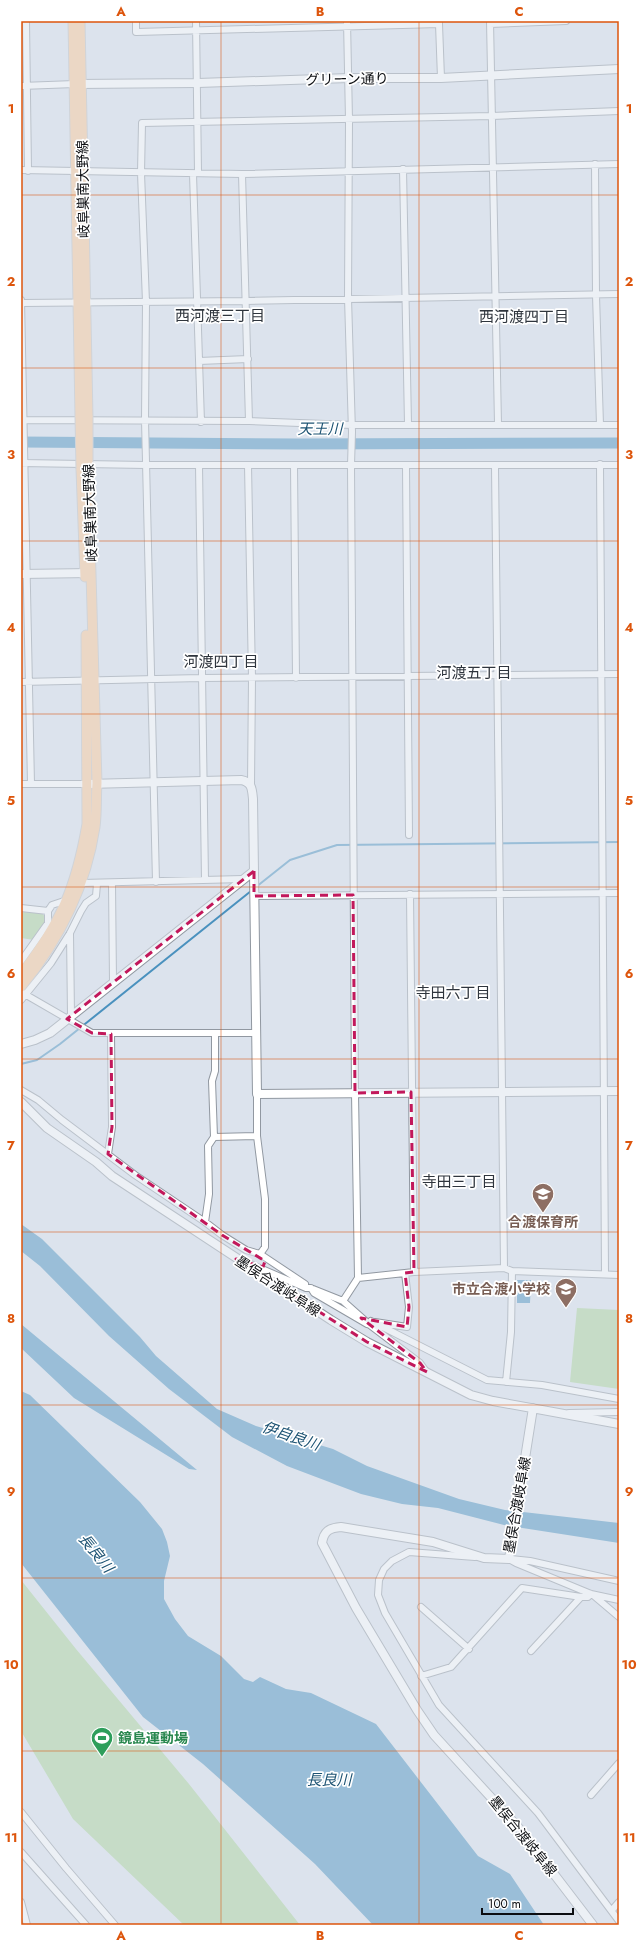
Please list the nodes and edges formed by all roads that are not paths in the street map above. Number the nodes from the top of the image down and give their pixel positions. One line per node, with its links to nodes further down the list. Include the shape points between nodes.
1 (26, 21): 22 (street)
2 (73, 21): 21 (main road, 岐阜巣南大野線)
3 (80, 21): 21 (main road, 岐阜巣南大野線)
4 (136, 21): 15 (street, via 136,32)
5 (196, 21): 15 (street)
6 (251, 21): 14 (street)
7 (566, 21): 9 (street)
8 (439, 22): 11 (street); 19 (street)
9 (542, 22): 12 (street)
10 (347, 23): 11 (street); 13 (street); 18 (street)
11 (389, 23)
12 (490, 23): 17 (street)
13 (305, 24): 14 (street)
14 (251, 28): 15 (street)
15 (196, 30): 20 (street)
16 (619, 69): 17 (street, グリーン通り)
17 (492, 75): 19 (street, グリーン通り); 24 (street)
18 (349, 78): 19 (street, グリーン通り); 20 (street, グリーン通り); 25 (street)
19 (441, 78)
20 (198, 83): 21 (street, グリーン通り); 26 (street)
21 (78, 84): 22 (street); 33 (main road, 岐阜巣南大野線)
22 (24, 86): 32 (street)
23 (619, 111): 24 (street)
24 (492, 116): 25 (street); 29 (street)
25 (349, 120): 26 (street); 34 (street)
26 (198, 123): 35 (street, via 142,124); 36 (street)
27 (595, 164): 28 (street); 29 (street); 39 (street)
28 (619, 164)
29 (493, 167): 30 (street); 40 (street)
30 (403, 169): 34 (street); 41 (street)
31 (21, 170): 32 (street)
32 (28, 171): 33 (street)
33 (80, 172): 35 (street); 47 (main road, 岐阜巣南大野線)
34 (349, 172): 37 (street); 42 (street)
35 (141, 173): 36 (street); 45 (street)
36 (195, 173): 37 (street); 46 (street)
37 (242, 174): 43 (street)
38 (619, 294): 39 (street)
39 (596, 295): 40 (street); 56 (street)
40 (494, 296): 41 (street); 55 (street)
41 (404, 297): 42 (street); 54 (street)
42 (348, 298): 43 (street); 58 (street)
43 (246, 301): 46 (street); 48 (street)
44 (21, 302): 47 (street); 50 (street)
45 (146, 302): 46 (street); 47 (street); 51 (street)
46 (197, 302): 49 (street)
47 (82, 303): 69 (main road, 岐阜巣南大野線, bridge)
48 (248, 360): 49 (street); 52 (street)
49 (199, 361): 53 (street)
50 (22, 420): 51 (street); 59 (street)
51 (145, 420): 53 (street); 67 (street)
52 (250, 421): 53 (street); 58 (street)
53 (201, 422)
54 (408, 424): 55 (street); 58 (street)
55 (498, 424): 56 (street)
56 (600, 425): 57 (street)
57 (619, 425)
58 (352, 428): 60 (street)
59 (23, 461): 67 (street); 70 (street)
60 (351, 462): 65 (street); 66 (street); 75 (street)
61 (600, 464): 62 (street); 68 (street); 71 (street)
62 (619, 464)
63 (198, 465): 64 (street); 67 (street); 76 (street)
64 (248, 465): 65 (street); 77 (street)
65 (294, 465): 78 (street)
66 (406, 465): 68 (street); 74 (street)
67 (146, 466): 79 (street)
68 (496, 466): 73 (street)
69 (88, 573): 70 (street); 80 (main road, 岐阜巣南大野線)
70 (24, 574): 82 (street)
71 (600, 674): 72 (street); 73 (street); 97 (street)
72 (619, 674)
73 (498, 675): 74 (street); 100 (street)
74 (408, 676): 75 (street); 89 (street)
75 (352, 677): 78 (street); 102 (street)
76 (201, 678): 77 (street); 79 (street); 83 (street)
77 (252, 678): 78 (street); 88 (street)
78 (296, 678)
79 (150, 680): 80 (street); 84 (street)
80 (91, 681): 82 (street); 87 (main road, 岐阜巣南大野線)
81 (21, 682): 82 (street)
82 (28, 682): 86 (street)
83 (204, 780): 84 (street); 88 (street, via 241,780 248,781); 92 (street)
84 (153, 782): 87 (street); 93 (street)
85 (21, 784): 86 (street)
86 (31, 784): 87 (street)
87 (92, 784): 94 (main road, 岐阜巣南大野線, via 95,825); 103 (main road, 岐阜巣南大野線, via 86,832 77,873)
88 (251, 785): 90 (street)
89 (409, 835)
90 (254, 874): 91 (street); 101 (street)
91 (243, 879): 92 (street); 110 (street)
92 (205, 880): 93 (street)
93 (156, 882): 95 (street)
94 (82, 883): 96 (street); 111 (main road, 岐阜巣南大野線, via 60,932)
95 (112, 883): 96 (street); 110 (street)
96 (97, 884): 107 (street, via 96,896 86,903)
97 (602, 893): 98 (street); 100 (street); 119 (street)
98 (619, 893)
99 (410, 894): 100 (street); 102 (street); 121 (street)
100 (499, 894): 118 (street)
101 (254, 895): 102 (street); 113 (street)
102 (353, 895): 122 (street)
103 (67, 900): 105 (street); 106 (main road, 岐阜巣南大野線)
104 (21, 908): 105 (street)
105 (50, 908): 106 (street); 108 (street, via 48,924)
106 (61, 914): 109 (main road, 岐阜巣南大野線)
107 (70, 933): 111 (street, via 51,963); 112 (street)
108 (21, 961)
109 (21, 974)
110 (113, 982): 112 (street)
111 (22, 991): 112 (street)
112 (71, 1020): 114 (street, via 92,1033); 116 (street, via 36,1040)
113 (255, 1033): 115 (street); 123 (street)
114 (111, 1034): 115 (street); 127 (street, via 112,1127)
115 (216, 1034): 126 (street, via 215,1071 212,1081)
116 (21, 1044)
117 (21, 1090): 127 (street, via 38,1100)
118 (502, 1091): 119 (street); 121 (street); 131 (street)
119 (604, 1091): 120 (street); 135 (street)
120 (619, 1091)
121 (411, 1092): 122 (street); 133 (street)
122 (355, 1093): 123 (street); 137 (street)
123 (257, 1094): 125 (street)
124 (21, 1102): 130 (street, 墨俣合渡岐阜線, via 46,1128 112,1176)
125 (257, 1136): 126 (street); 129 (street, via 265,1199 265,1247)
126 (214, 1137): 128 (street, via 208,1146 209,1194)
127 (108, 1154): 128 (street)
128 (205, 1222): 129 (street, via 246,1250)
129 (260, 1254): 138 (street)
130 (236, 1259): 138 (street); 141 (street, 墨俣合渡岐阜線, via 361,1338)
131 (504, 1268): 132 (street); 133 (street)
132 (512, 1271): 135 (street); 142 (street, via 511,1332)
133 (414, 1272): 134 (street)
134 (404, 1273): 137 (street); 140 (street, via 409,1307 407,1327)
135 (605, 1274): 136 (street)
136 (619, 1275)
137 (358, 1278): 139 (street)
138 (311, 1288): 139 (street); 140 (street, via 314,1293 337,1307)
139 (343, 1301): 140 (street)
140 (369, 1322): 141 (street, via 420,1363); 142 (street, via 487,1380)
141 (427, 1372): 144 (street, 墨俣合渡岐阜線, via 471,1395)
142 (506, 1382): 143 (street, via 542,1385)
143 (619, 1399)
144 (533, 1412): 146 (street); 149 (street, 墨俣合渡岐阜線)
145 (619, 1412): 146 (street)
146 (562, 1414): 147 (street)
147 (619, 1424)
148 (484, 1558): 149 (street, 墨俣合渡岐阜線); 158 (street, via 409,1552 392,1561 384,1569 379,1580 378,1595 385,1614); 170 (street, 墨俣合渡岐阜線, via 433,1542 341,1527 326,1531 322,1543 356,1608 416,1710 434,1735 518,1827)
149 (509, 1559): 150 (street, via 530,1560); 151 (street)
150 (619, 1581)
151 (591, 1594): 152 (street, via 588,1597); 153 (street); 155 (street)
152 (581, 1597): 156 (street, via 522,1588); 157 (street)
153 (619, 1600)
154 (421, 1607): 156 (street)
155 (619, 1617)
156 (469, 1649): 158 (street, via 451,1667)
157 (531, 1651)
158 (421, 1676): 165 (street, via 439,1705 538,1813)
159 (619, 1763): 160 (street)
160 (592, 1795)
161 (21, 1812): 169 (street)
162 (21, 1852): 168 (street)
163 (21, 1902): 167 (street)
164 (619, 1902): 165 (street)
165 (612, 1910): 166 (street)
166 (619, 1921)
167 (27, 1925)
168 (86, 1925)
169 (115, 1925)
170 (593, 1925)

